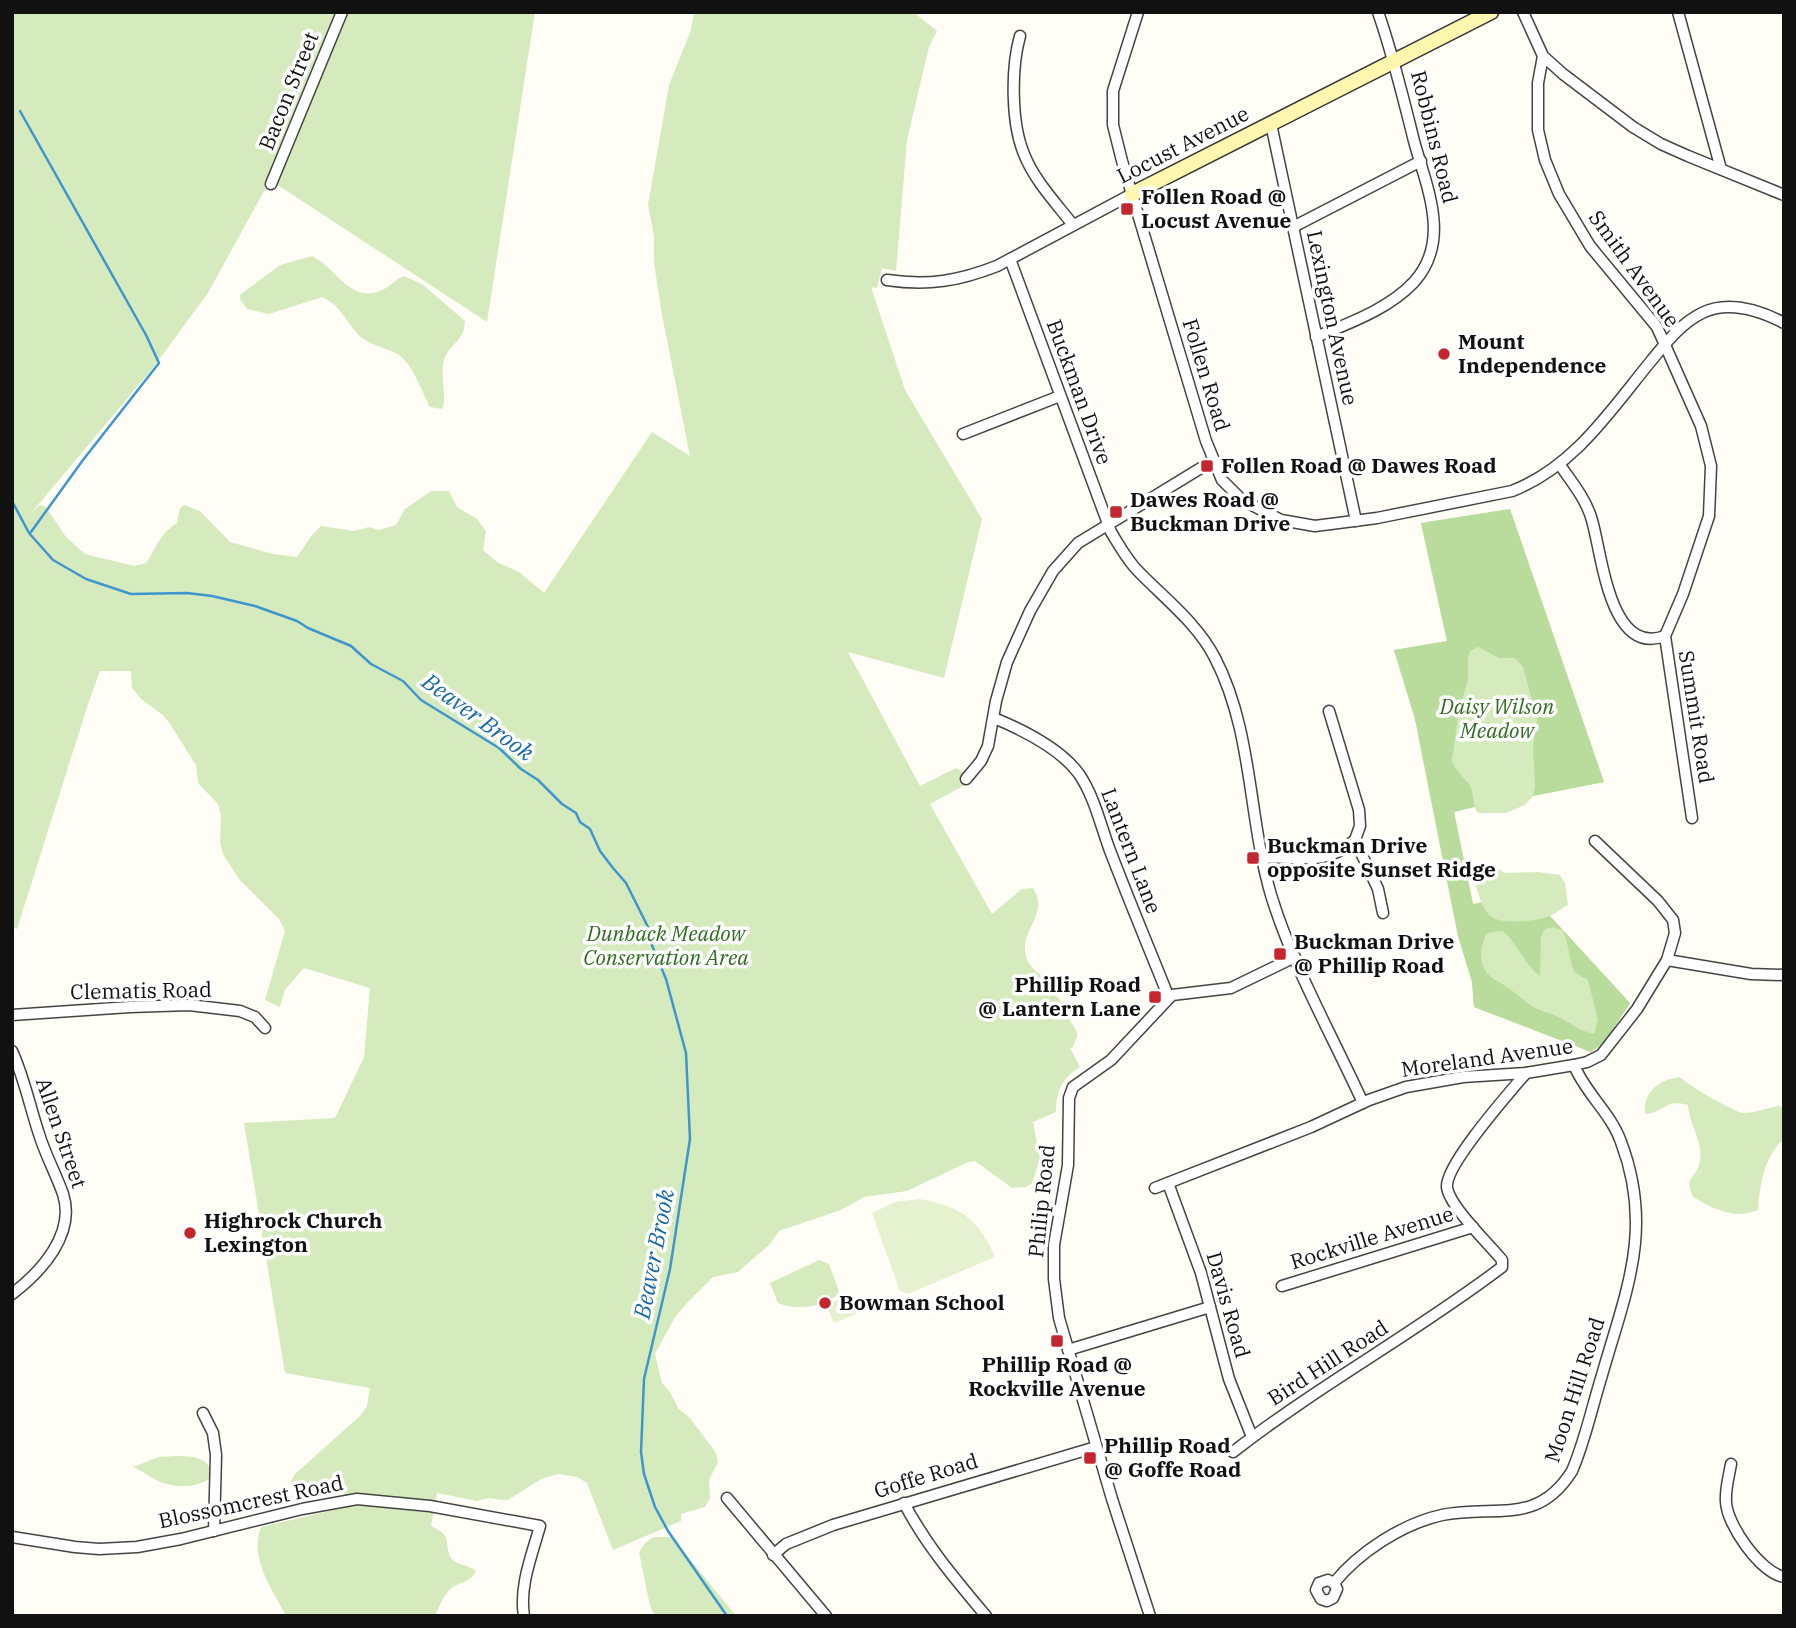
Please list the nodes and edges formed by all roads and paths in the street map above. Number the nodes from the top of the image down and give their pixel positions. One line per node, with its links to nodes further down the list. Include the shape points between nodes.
1 (342, 12): 13 (street, Bacon Street)
2 (1138, 12): 14 (street, Follen Road, via 1113,91 1113,124)
3 (1378, 12): 9 (street, Robbins Road)
4 (1491, 12): 9 (street, Locust Avenue)
5 (1523, 12): 8 (street)
6 (1678, 12): 12 (street)
7 (1020, 36): 16 (street, via 1015,53 1015,104 1024,156)
8 (1543, 56): 12 (street, via 1633,127); 22 (street, Smith Avenue, via 1538,130 1559,194 1590,246 1657,327)
9 (1395, 61): 10 (street, Locust Avenue); 11 (street, Robbins Road)
10 (1271, 124): 14 (street, Locust Avenue); 17 (street, Lexington Avenue)
11 (1421, 161): 17 (street); 21 (street, Robbins Road, via 1434,216 1426,265 1396,297)
12 (1721, 169): 15 (street)
13 (271, 184)
14 (1132, 194): 16 (street, Locust Avenue); 25 (street, Follen Road)
15 (1784, 195)
16 (1073, 225): 18 (street, Locust Avenue)
17 (1293, 227): 21 (street, Lexington Avenue)
18 (1010, 259): 19 (street, Locust Avenue, via 978,274 943,282); 23 (street, Buckman Drive)
19 (887, 280)
20 (1784, 323): 22 (street, Follen Road, via 1760,311 1731,307 1703,313 1675,332)
21 (1317, 337): 27 (street, Lexington Avenue)
22 (1665, 345): 26 (street, Follen Road); 29 (street, Summit Road, via 1701,426 1712,488 1699,548)
23 (1060, 396): 24 (street); 28 (street, Buckman Drive)
24 (963, 434)
25 (1214, 460): 27 (street, Follen Road, via 1222,480 1242,500 1281,520 1315,526); 28 (street)
26 (1560, 465): 27 (street, Follen Road, via 1512,491); 29 (street, via 1590,513 1616,611 1626,627 1647,640)
27 (1356, 521)
28 (1108, 524): 31 (street, via 1078,543 1053,571 1007,662); 36 (street, Buckman Drive, via 1136,570 1214,655 1238,720)
29 (1664, 636): 33 (street, Summit Road)
30 (1329, 710): 34 (street, via 1359,810 1360,826)
31 (994, 718): 32 (street, via 988,746); 41 (street, Lantern Lane, via 1059,754 1078,772)
32 (966, 779)
33 (1692, 818)
34 (1354, 841): 36 (street, via 1341,852 1320,859); 37 (street, via 1378,889)
35 (1595, 841): 39 (street, via 1673,920 1675,933)
36 (1262, 858): 38 (street, Buckman Drive)
37 (1383, 913)
38 (1296, 957): 41 (street, via 1231,989); 47 (street, Buckman Drive)
39 (1667, 960): 40 (street); 45 (street, Moreland Avenue, via 1609,1048)
40 (1784, 975)
41 (1169, 998): 54 (street, Philip Road, via 1111,1060 1073,1087 1069,1098 1068,1165 1054,1245 1059,1318)
42 (12, 1015): 43 (street, Clematis Road, via 189,1005 244,1012)
43 (265, 1028)
44 (12, 1051): 52 (street, Allen Street, via 64,1196 66,1214 61,1235 42,1266)
45 (1574, 1065): 46 (street, Moreland Avenue); 66 (street, Moon Hill Road, via 1621,1141 1634,1191 1637,1237 1632,1273 1572,1471 1558,1490 1533,1506 1451,1513 1411,1526 1366,1553)
46 (1526, 1073): 47 (street, Moreland Avenue, via 1431,1082); 50 (street, via 1449,1176 1451,1197)
47 (1363, 1103): 48 (street, Moreland Avenue)
48 (1168, 1183): 49 (street, Moreland Avenue); 53 (street, Davis Road)
49 (1155, 1188)
50 (1473, 1227): 51 (street, Rockville Avenue); 56 (street, Bird Hill Road, via 1502,1260 1502,1267)
51 (1282, 1286)
52 (12, 1294)
53 (1210, 1307): 54 (street); 56 (street, Davis Road, via 1229,1379)
54 (1068, 1350): 57 (street, Philip Road)
55 (203, 1413): 62 (street, via 213,1433)
56 (1252, 1437): 58 (street, Bird Hill Road)
57 (1096, 1447): 61 (street, Goffe Road); 70 (street, Philip Road)
58 (1233, 1452)
59 (1731, 1464): 65 (street, via 1726,1504 1733,1525 1767,1570)
60 (727, 1498): 64 (street)
61 (904, 1503): 64 (street, Goffe Road, via 805,1535); 69 (street, via 940,1561)
62 (214, 1531): 63 (street, Blossomcrest Road, via 136,1547 99,1549); 67 (street, Blossomcrest Road, via 357,1499 430,1506 540,1526 525,1582)
63 (12, 1537)
64 (773, 1555): 68 (street)
65 (1784, 1577)
66 (1334, 1583)
67 (524, 1616)
68 (826, 1616)
69 (986, 1616)
70 (1150, 1616)

